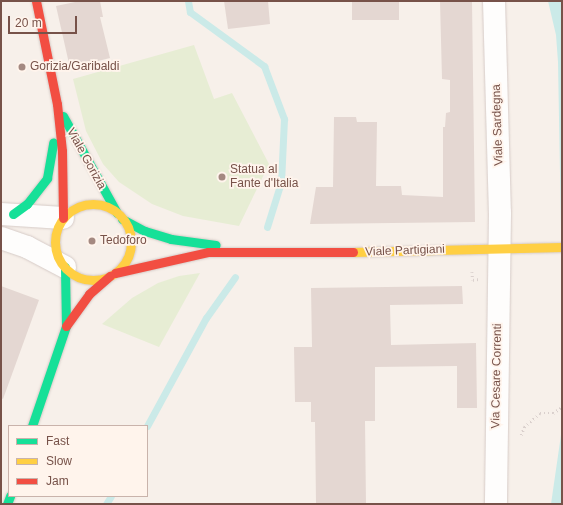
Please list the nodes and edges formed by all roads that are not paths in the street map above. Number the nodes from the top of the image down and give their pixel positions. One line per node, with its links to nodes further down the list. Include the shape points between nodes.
1 (36, 1): 3 (main road, Viale Gorizia)
2 (494, 1): 9 (street, Viale Sardegna)
3 (57, 104): 4 (main road, Viale Gorizia, via 47,178 32,199); 5 (main road, Viale Gorizia); 6 (main road, Viale Gorizia, via 62,151)
4 (7, 214): 6 (street)
5 (120, 216): 6 (main road, via 106,207 94,204 76,209); 10 (main road, Viale Partigiani, via 145,231 171,239); 12 (main road, via 130,234 130,246 127,259)
6 (64, 218): 11 (main road, via 56,232 55,245)
7 (1, 238): 11 (street, via 27,247)
8 (562, 247): 9 (main road, Viale Partigiani)
9 (500, 248): 10 (main road, Viale Partigiani, via 311,253); 15 (street, Via Cesare Correnti)
10 (249, 251): 12 (main road, Viale Partigiani, via 203,253)
11 (65, 267): 12 (main road, via 86,280); 13 (main road)
12 (113, 274): 13 (main road, via 90,294)
13 (66, 326): 14 (main road)
14 (32, 425)
15 (496, 504)

